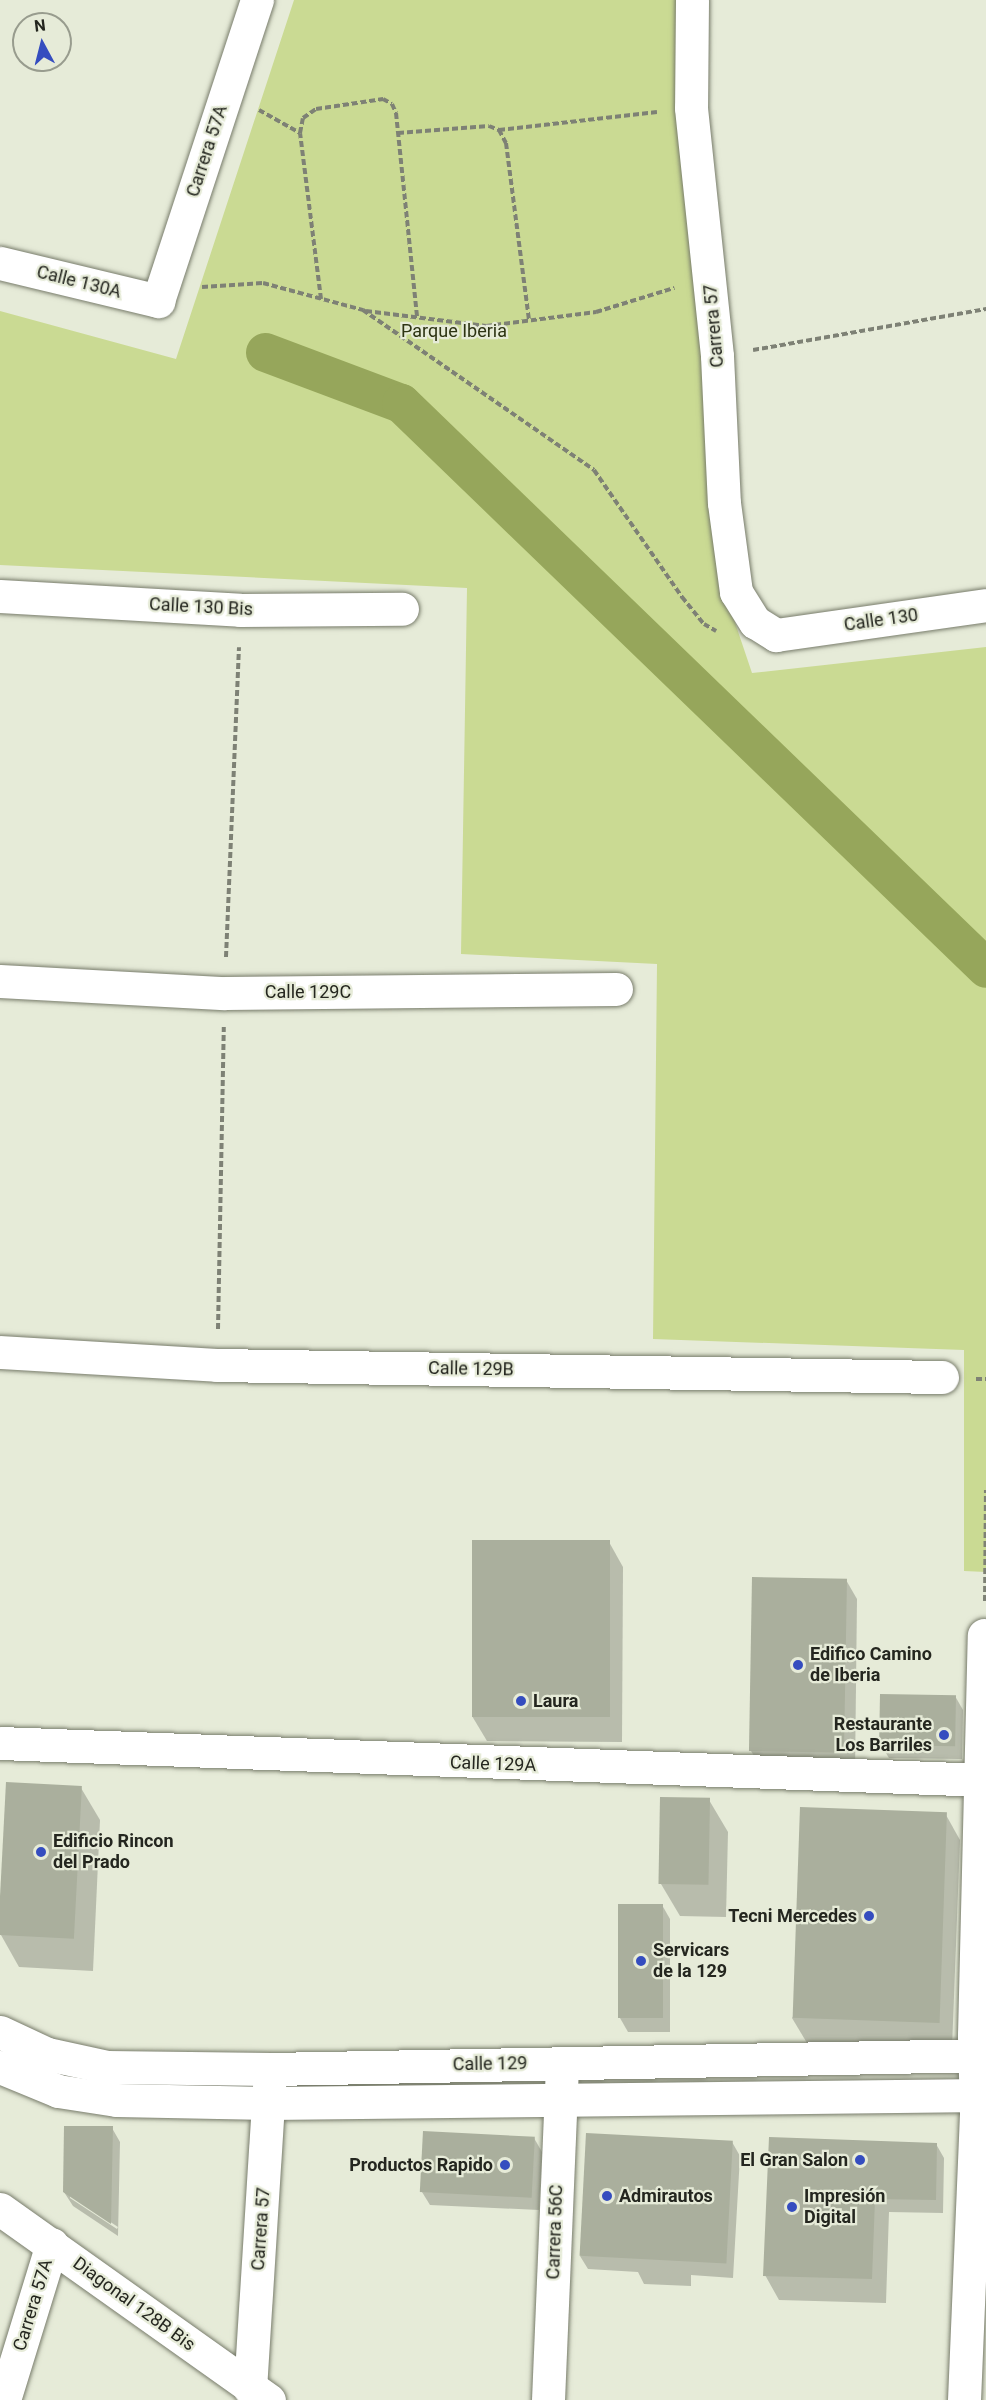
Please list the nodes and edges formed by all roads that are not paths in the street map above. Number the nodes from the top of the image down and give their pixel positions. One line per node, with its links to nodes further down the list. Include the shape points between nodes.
1 (257, 0): 4 (street, Carrera 57A)
2 (692, 0): 8 (street, Carrera 57, via 691,108 717,356 724,503 736,592 755,622)
3 (0, 263): 4 (street, Calle 130A)
4 (158, 301)
5 (0, 596): 7 (street, Calle 130 Bis, via 240,610)
6 (986, 605): 8 (street, Calle 130)
7 (402, 609)
8 (776, 634)
9 (0, 981): 10 (street, Calle 129C, via 225,993)
10 (616, 989)
11 (0, 1352): 12 (street, Calle 129B, via 217,1365)
12 (942, 1377)
13 (984, 1635): 15 (street)
14 (0, 1743): 15 (street, Calle 129A)
15 (983, 1780): 17 (street)
16 (0, 2032): 20 (street, Calle 129, via 77,2063)
17 (980, 2055): 18 (street, Calle 129); 21 (street)
18 (562, 2063): 20 (street, Calle 129); 22 (street, Carrera 56C)
19 (0, 2067): 23 (street, Calle 129, via 58,2091 87,2097)
20 (271, 2069): 23 (street, Carrera 57)
21 (980, 2095): 22 (street, Calle 129); 29 (street)
22 (560, 2100): 23 (street, Calle 129); 28 (street, Carrera 56C)
23 (269, 2103): 26 (street, Carrera 57)
24 (0, 2209): 25 (street, Diagonal 128B Bis)
25 (52, 2244): 26 (street, Diagonal 128B Bis); 27 (street, Carrera 57A)
26 (260, 2394)
27 (4, 2400)
28 (548, 2400)
29 (964, 2400)

